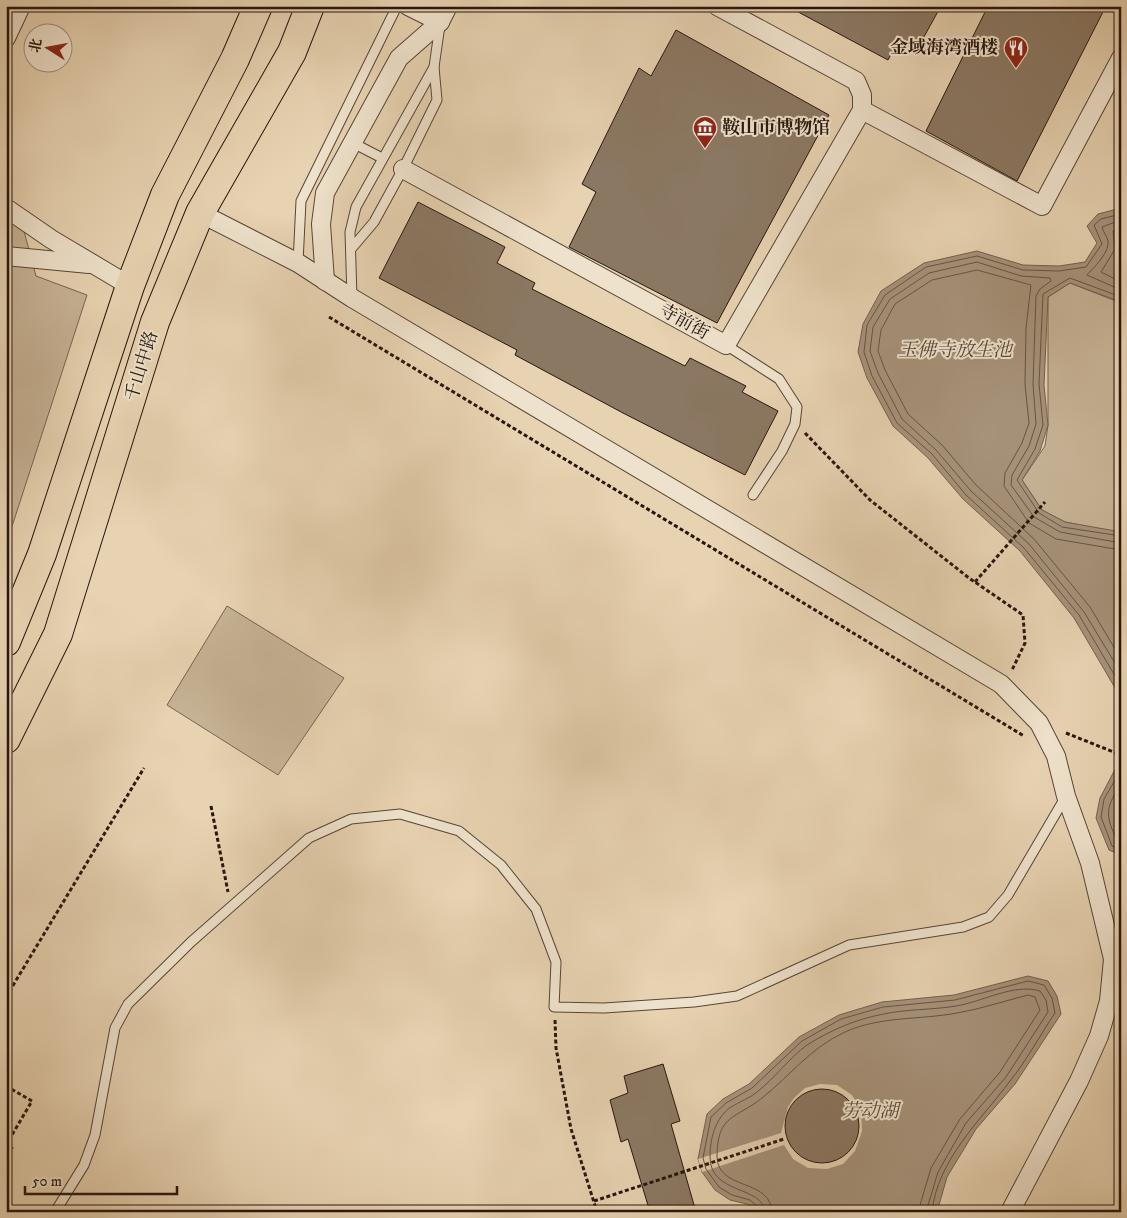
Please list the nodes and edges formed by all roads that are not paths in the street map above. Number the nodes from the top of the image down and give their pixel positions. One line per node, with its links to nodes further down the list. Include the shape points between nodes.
1 (22, 6): 8 (street)
2 (258, 6): 22 (main road, 千山中路, via 235,59 165,195)
3 (310, 6): 16 (main road, 千山中路, via 292,52)
4 (396, 6): 19 (lane, via 301,200)
5 (408, 6): 7 (street)
6 (717, 6): 11 (street, via 856,81 862,95)
7 (444, 14): 10 (lane); 12 (street, via 399,58)
8 (6, 38)
9 (1121, 58): 11 (street, via 1042,206)
10 (434, 67): 13 (lane); 14 (lane, via 437,100)
11 (862, 110): 24 (street, 寺前街)
12 (353, 143): 13 (lane); 21 (street, via 325,193 321,224)
13 (382, 158): 17 (lane, via 356,207 350,232)
14 (404, 169): 17 (lane, via 374,222); 24 (street, 寺前街)
15 (6, 208): 20 (street)
16 (200, 213): 19 (street); 27 (main road, 千山中路, via 155,322 58,634)
17 (351, 249): 23 (lane)
18 (6, 256): 20 (street)
19 (298, 263): 21 (street)
20 (94, 265): 22 (street)
21 (325, 281): 23 (street)
22 (130, 286): 26 (main road, 千山中路, via 42,554)
23 (352, 298): 28 (street, via 1001,684 1038,723 1056,756)
24 (726, 345): 25 (lane, via 779,379 797,407 796,424)
25 (753, 495)
26 (6, 642)
27 (6, 740)
28 (1066, 796): 29 (lane, via 1008,895 989,917 963,927 849,945 737,996 604,1008 554,1007 556,962 536,909 501,865 459,831 400,814 351,818 309,838 128,1004 115,1028 95,1135 84,1165); 30 (street, via 1090,863 1113,959 1109,1001 1099,1036 1079,1081)
29 (55, 1212)
30 (1010, 1212)

